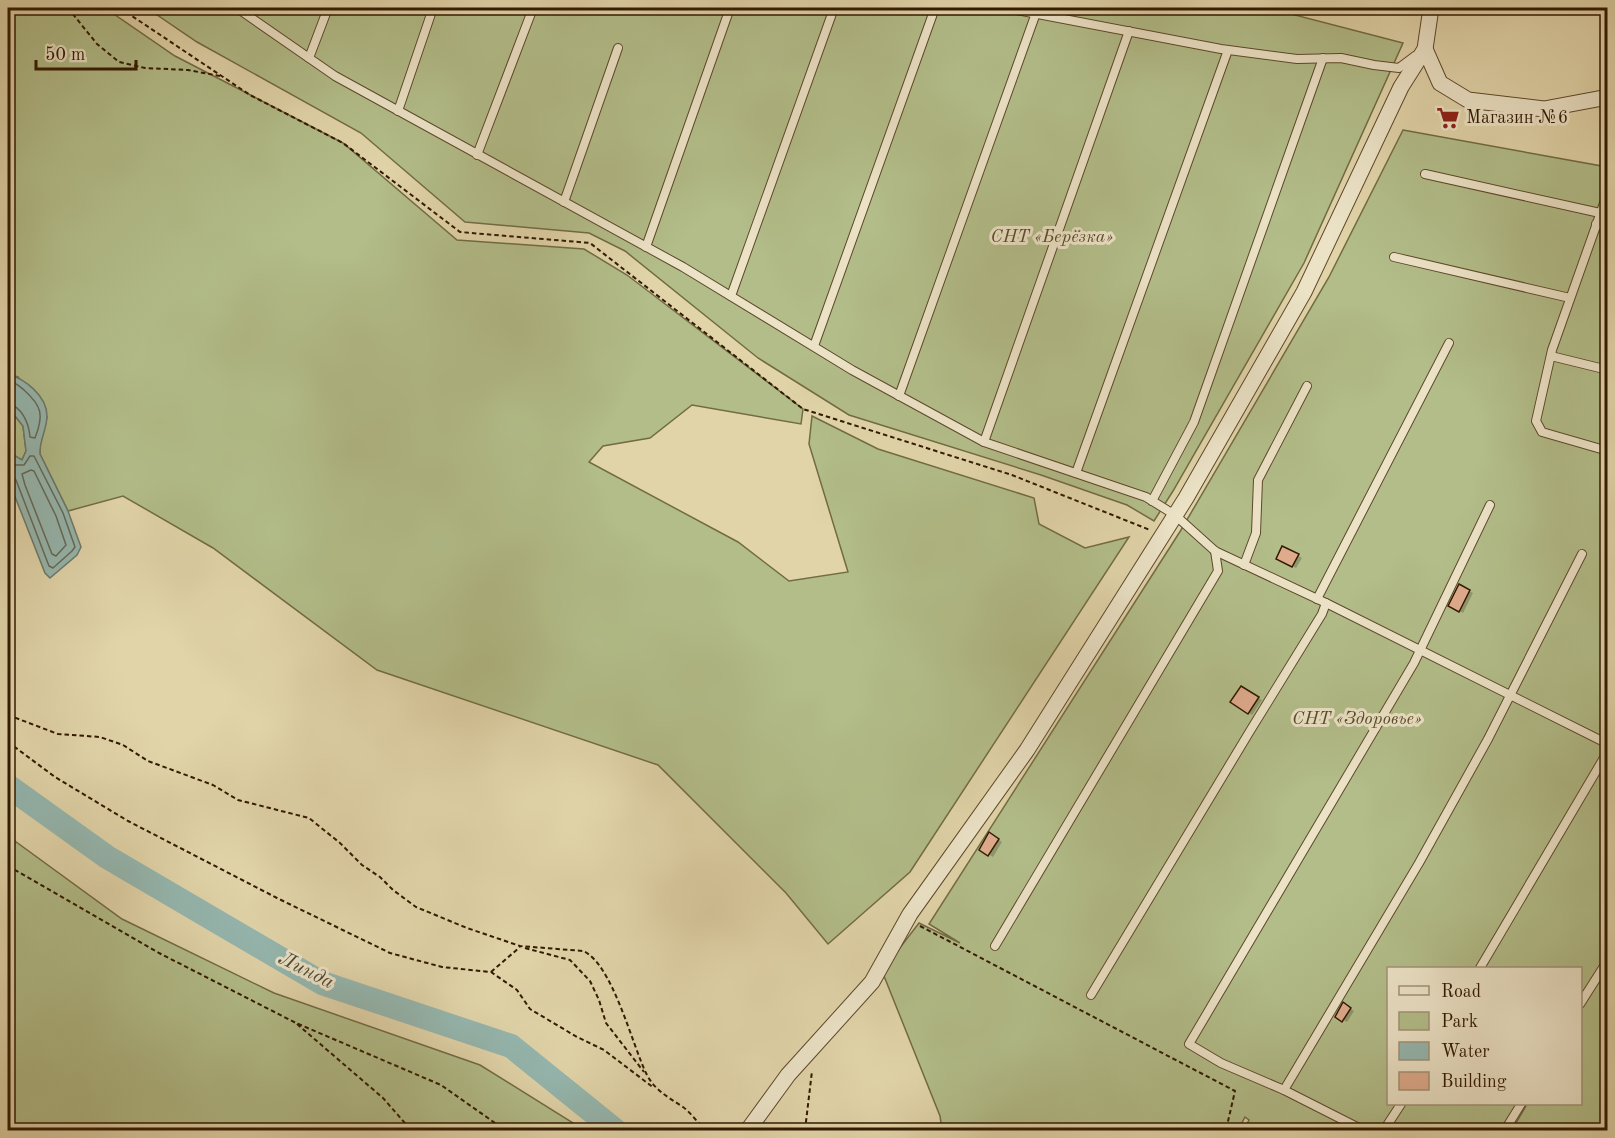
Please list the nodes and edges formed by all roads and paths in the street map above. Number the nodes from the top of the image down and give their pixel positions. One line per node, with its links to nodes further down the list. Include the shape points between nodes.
1 (68, 8): 19 (path, via 97,44 119,62 145,69 212,74)
2 (120, 8): 19 (path)
3 (237, 8): 17 (lane)
4 (328, 8): 17 (lane)
5 (433, 8): 21 (lane)
6 (533, 8): 22 (lane)
7 (730, 8): 29 (lane)
8 (834, 8): 31 (lane)
9 (935, 8): 34 (lane)
10 (1006, 8): 12 (lane)
11 (1431, 8): 15 (street)
12 (1036, 13): 13 (lane); 38 (lane)
13 (1129, 31): 16 (lane); 39 (lane)
14 (618, 48): 25 (lane)
15 (1425, 49): 18 (lane, via 1399,68); 20 (street, via 1440,83 1468,100 1544,109); 44 (street, via 1401,87 1304,292)
16 (1228, 50): 18 (lane, via 1297,59); 41 (lane)
17 (309, 58): 21 (lane)
18 (1323, 58): 42 (lane, via 1194,422)
19 (235, 85): 45 (path, via 343,143 459,232 590,243 802,409 1012,475)
20 (1608, 96)
21 (398, 111): 22 (lane)
22 (477, 155): 25 (lane)
23 (1425, 174): 26 (lane)
24 (1608, 192): 26 (lane)
25 (564, 202): 29 (lane)
26 (1600, 213): 27 (lane)
27 (1596, 224): 28 (lane); 32 (lane)
28 (1608, 227)
29 (646, 247): 31 (lane)
30 (1394, 257): 32 (lane)
31 (731, 296): 34 (lane)
32 (1570, 298): 35 (lane)
33 (1449, 343): 49 (lane)
34 (814, 346): 38 (lane)
35 (1551, 356): 36 (lane); 40 (lane, via 1536,421 1542,432)
36 (1608, 370)
37 (1306, 386): 48 (lane, via 1258,480 1256,533)
38 (899, 396): 39 (lane)
39 (984, 442): 41 (lane)
40 (1608, 451)
41 (1076, 473): 42 (lane)
42 (1152, 501): 44 (lane)
43 (1490, 505): 51 (lane)
44 (1175, 515): 45 (street); 46 (lane)
45 (1162, 535): 58 (street, via 1027,750)
46 (1215, 551): 48 (lane); 60 (lane, via 1218,571)
47 (1582, 554): 52 (lane)
48 (1244, 565): 49 (lane)
49 (1317, 598): 50 (lane)
50 (1326, 603): 51 (lane); 64 (lane, via 1323,614)
51 (1419, 650): 52 (lane); 69 (lane, via 1189,1044 1221,1063)
52 (1512, 696): 55 (lane); 69 (lane)
53 (8, 715): 59 (path, via 58,734 100,737 123,745 148,761 213,785 238,800 309,818 416,907)
54 (8, 742): 63 (path, via 55,777 128,821 390,953 442,967)
55 (1608, 744)
56 (1608, 751): 62 (lane)
57 (8, 866): 66 (path, via 159,953)
58 (907, 919): 76 (street, via 872,982 788,1075); 78 (path, via 1235,1091)
59 (520, 946): 63 (path); 68 (path, via 570,960 590,981 611,1033); 68 (path, via 591,954 612,987)
60 (995, 946)
61 (1608, 960): 65 (lane)
62 (1481, 967)
63 (491, 972): 70 (path, via 517,990 530,1009 604,1050)
64 (1091, 995)
65 (1582, 1002)
66 (296, 1023): 73 (path, via 383,1098); 74 (path, via 441,1085)
67 (812, 1071): 77 (path)
68 (646, 1074): 70 (path)
69 (1284, 1090): 79 (lane)
70 (666, 1097): 75 (path, via 684,1108)
71 (1400, 1105): 80 (lane)
72 (1520, 1105): 81 (lane)
73 (411, 1131)
74 (505, 1131)
75 (705, 1131)
76 (748, 1131)
77 (805, 1131)
78 (1226, 1131)
79 (1364, 1131)
80 (1384, 1131)
81 (1504, 1131)

